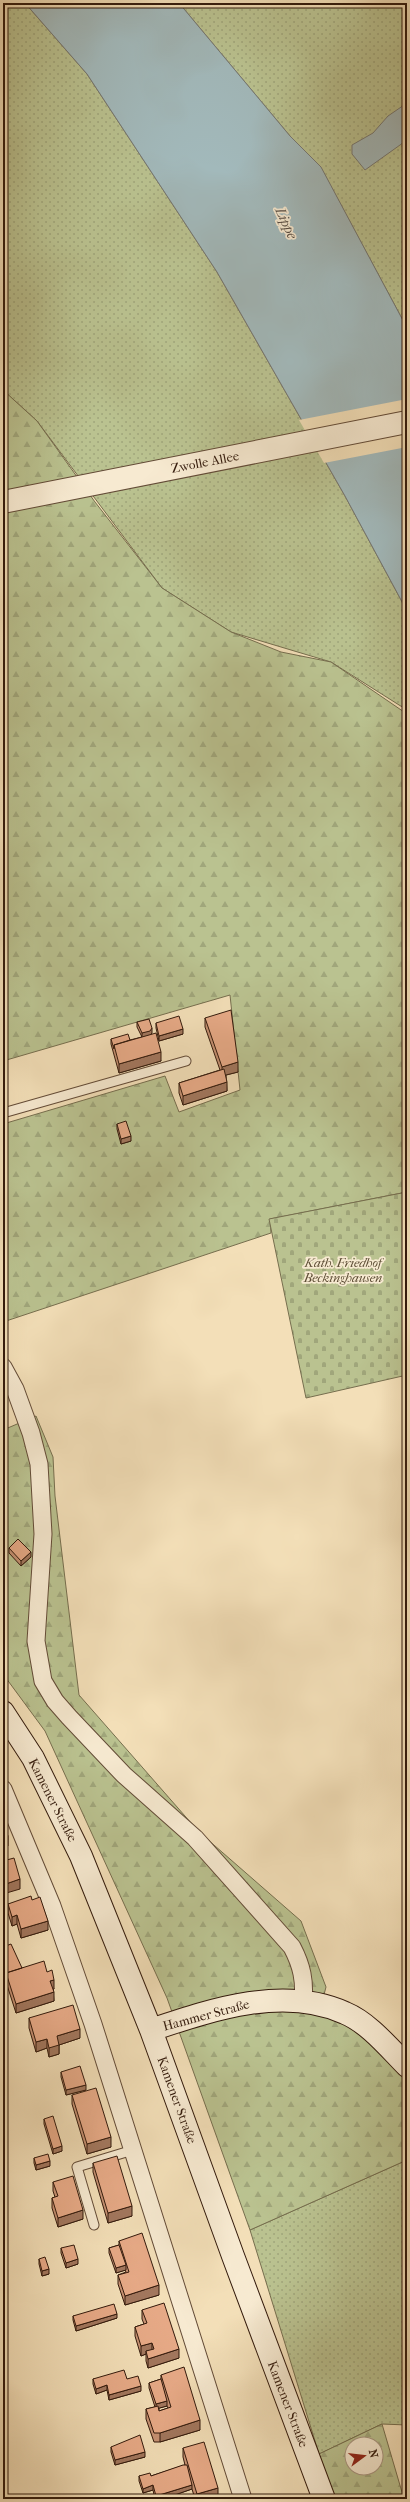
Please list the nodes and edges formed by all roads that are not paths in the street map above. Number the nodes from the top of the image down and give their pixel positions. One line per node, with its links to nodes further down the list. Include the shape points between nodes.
1 (407, 422): 2 (main road, Zwolle Allee)
2 (3, 502)
3 (186, 1061): 4 (lane)
4 (3, 1113)
5 (3, 1367): 8 (street, via 15,1389 39,1464 43,1534 36,1641 43,1680 55,1701 69,1717 124,1775 195,1838 292,1947 302,1965)
6 (3, 1712): 9 (main road, Kamener Straße, via 33,1758 59,1807)
7 (3, 1789): 11 (street, via 52,1906)
8 (303, 2002): 9 (main road, Hammer Straße, via 255,2002 216,2010); 10 (main road, Hammer Straße, via 345,2013 363,2025)
9 (152, 2030): 14 (main road, Kamener Straße)
10 (407, 2066)
11 (133, 2150): 12 (lane, via 77,2167); 13 (street)
12 (94, 2225)
13 (244, 2499)
14 (324, 2499)

